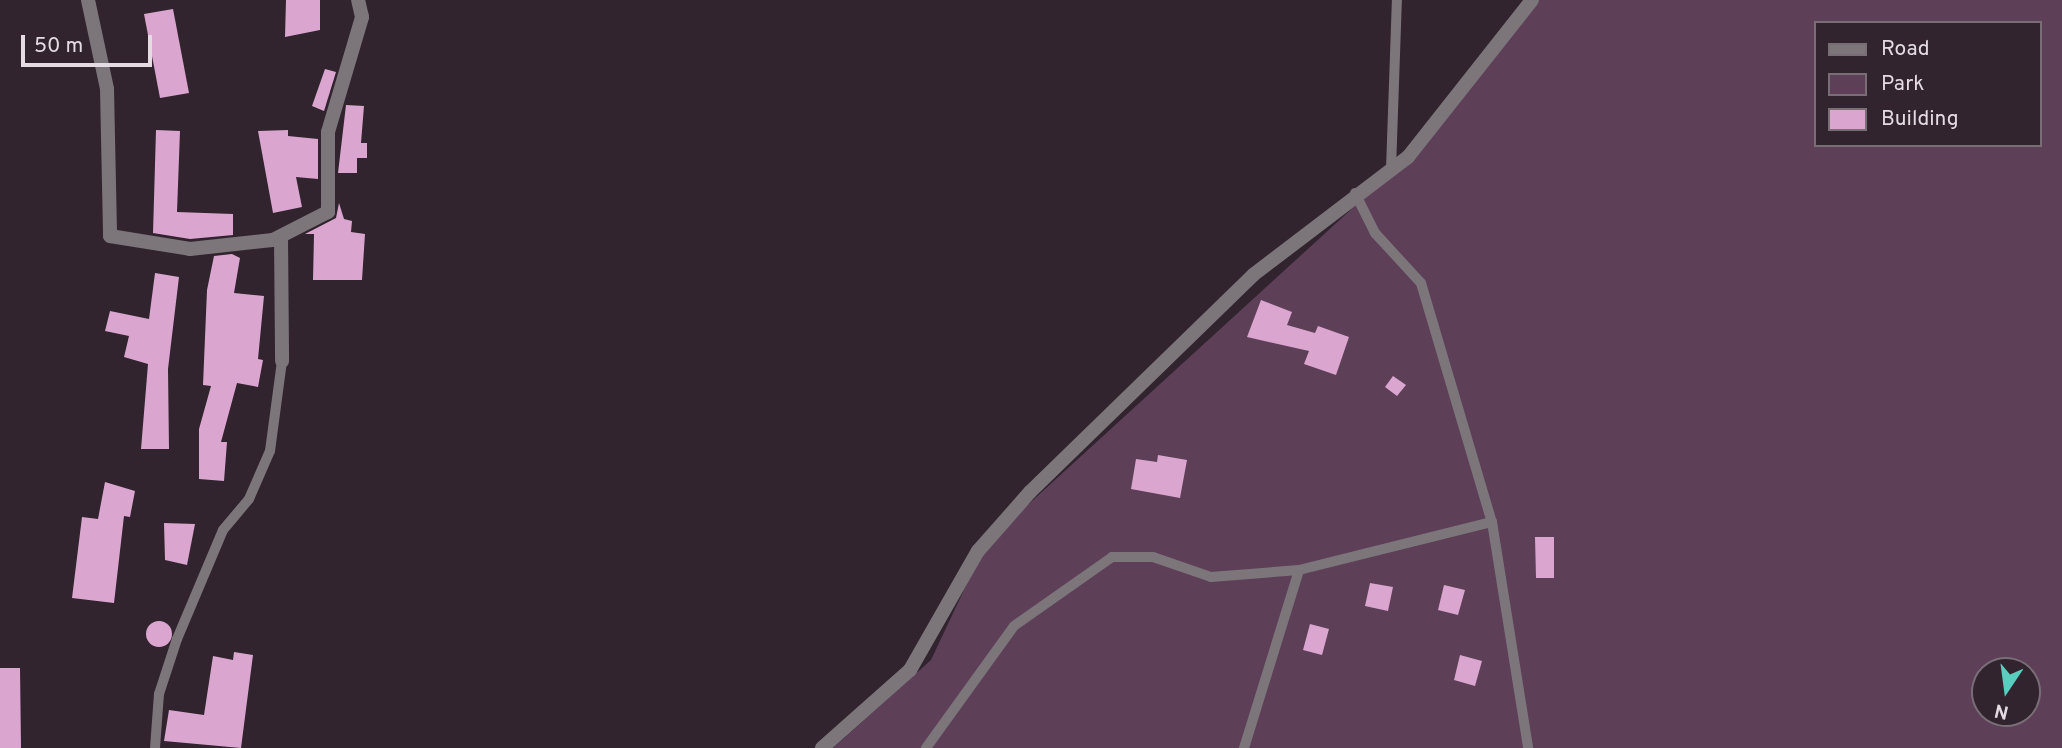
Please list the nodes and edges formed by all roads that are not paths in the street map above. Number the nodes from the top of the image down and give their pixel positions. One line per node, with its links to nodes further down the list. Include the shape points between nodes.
1 (88, 0): 7 (street, via 107,89 110,236 190,249)
2 (358, 0): 7 (street, via 357,36 328,132 328,212)
3 (1397, 0): 5 (lane)
4 (1532, 0): 5 (street, via 1422,144)
5 (1391, 169): 6 (street)
6 (1355, 193): 9 (lane, via 1376,233 1421,283); 12 (street, via 1150,369 1030,492 978,551 910,670)
7 (281, 237): 8 (street)
8 (282, 361): 11 (lane, via 270,451 249,499 223,530 177,639 159,694)
9 (1492, 522): 10 (lane); 15 (lane)
10 (1299, 570): 13 (lane, via 1211,577 1153,557 1112,557 1014,626); 14 (lane)
11 (155, 748)
12 (822, 748)
13 (926, 748)
14 (1244, 748)
15 (1528, 748)

